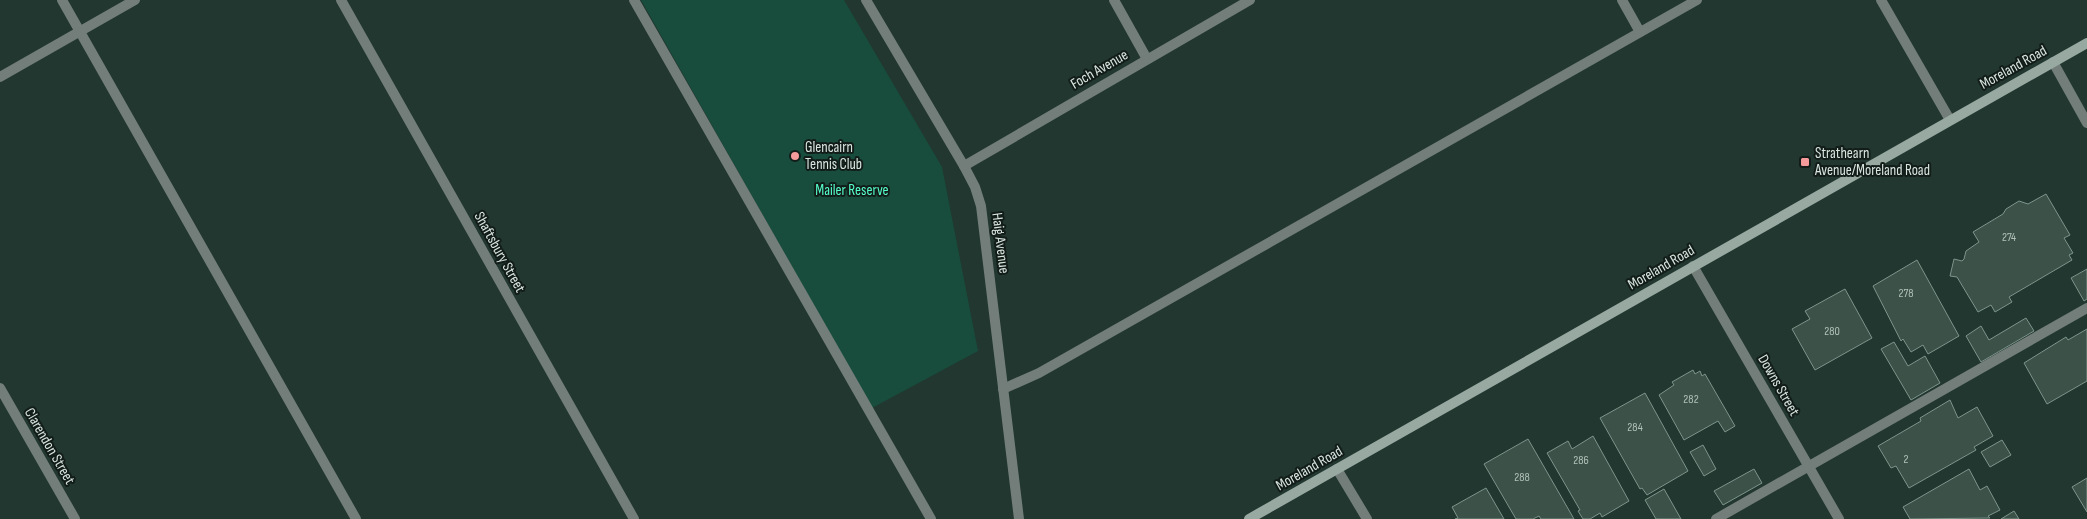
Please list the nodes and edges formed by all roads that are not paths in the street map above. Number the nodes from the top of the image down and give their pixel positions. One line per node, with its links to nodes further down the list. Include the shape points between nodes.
1 (62, 0): 11 (street)
2 (135, 0): 11 (street)
3 (341, 0): 28 (street, Shaftsbury Street)
4 (634, 0): 29 (street)
5 (866, 0): 19 (street, Haig Avenue)
6 (1114, 0): 14 (street)
7 (1250, 0): 14 (street, Foch Avenue)
8 (1622, 0): 12 (street)
9 (1697, 0): 12 (street)
10 (1881, 0): 17 (street)
11 (80, 31): 16 (street); 27 (street)
12 (1640, 32): 23 (street, via 1039,373)
13 (2087, 43): 15 (main road, Moreland Road)
14 (1147, 59): 19 (street, Foch Avenue)
15 (2052, 62): 17 (main road, Moreland Road); 18 (street)
16 (0, 77)
17 (1950, 120): 20 (main road, Moreland Road)
18 (2087, 123)
19 (964, 166): 23 (street, Haig Avenue, via 981,206)
20 (1693, 266): 24 (street, Downs Street); 25 (main road, Moreland Road)
21 (2087, 308): 24 (street)
22 (0, 388): 26 (street, Clarendon Street)
23 (1003, 389): 30 (street, Haig Avenue)
24 (1809, 465): 33 (street); 34 (street, Downs Street)
25 (1336, 469): 31 (main road, Moreland Road); 32 (street)
26 (74, 519)
27 (356, 519)
28 (634, 519)
29 (931, 519)
30 (1018, 519)
31 (1249, 519)
32 (1367, 519)
33 (1716, 519)
34 (1839, 519)

